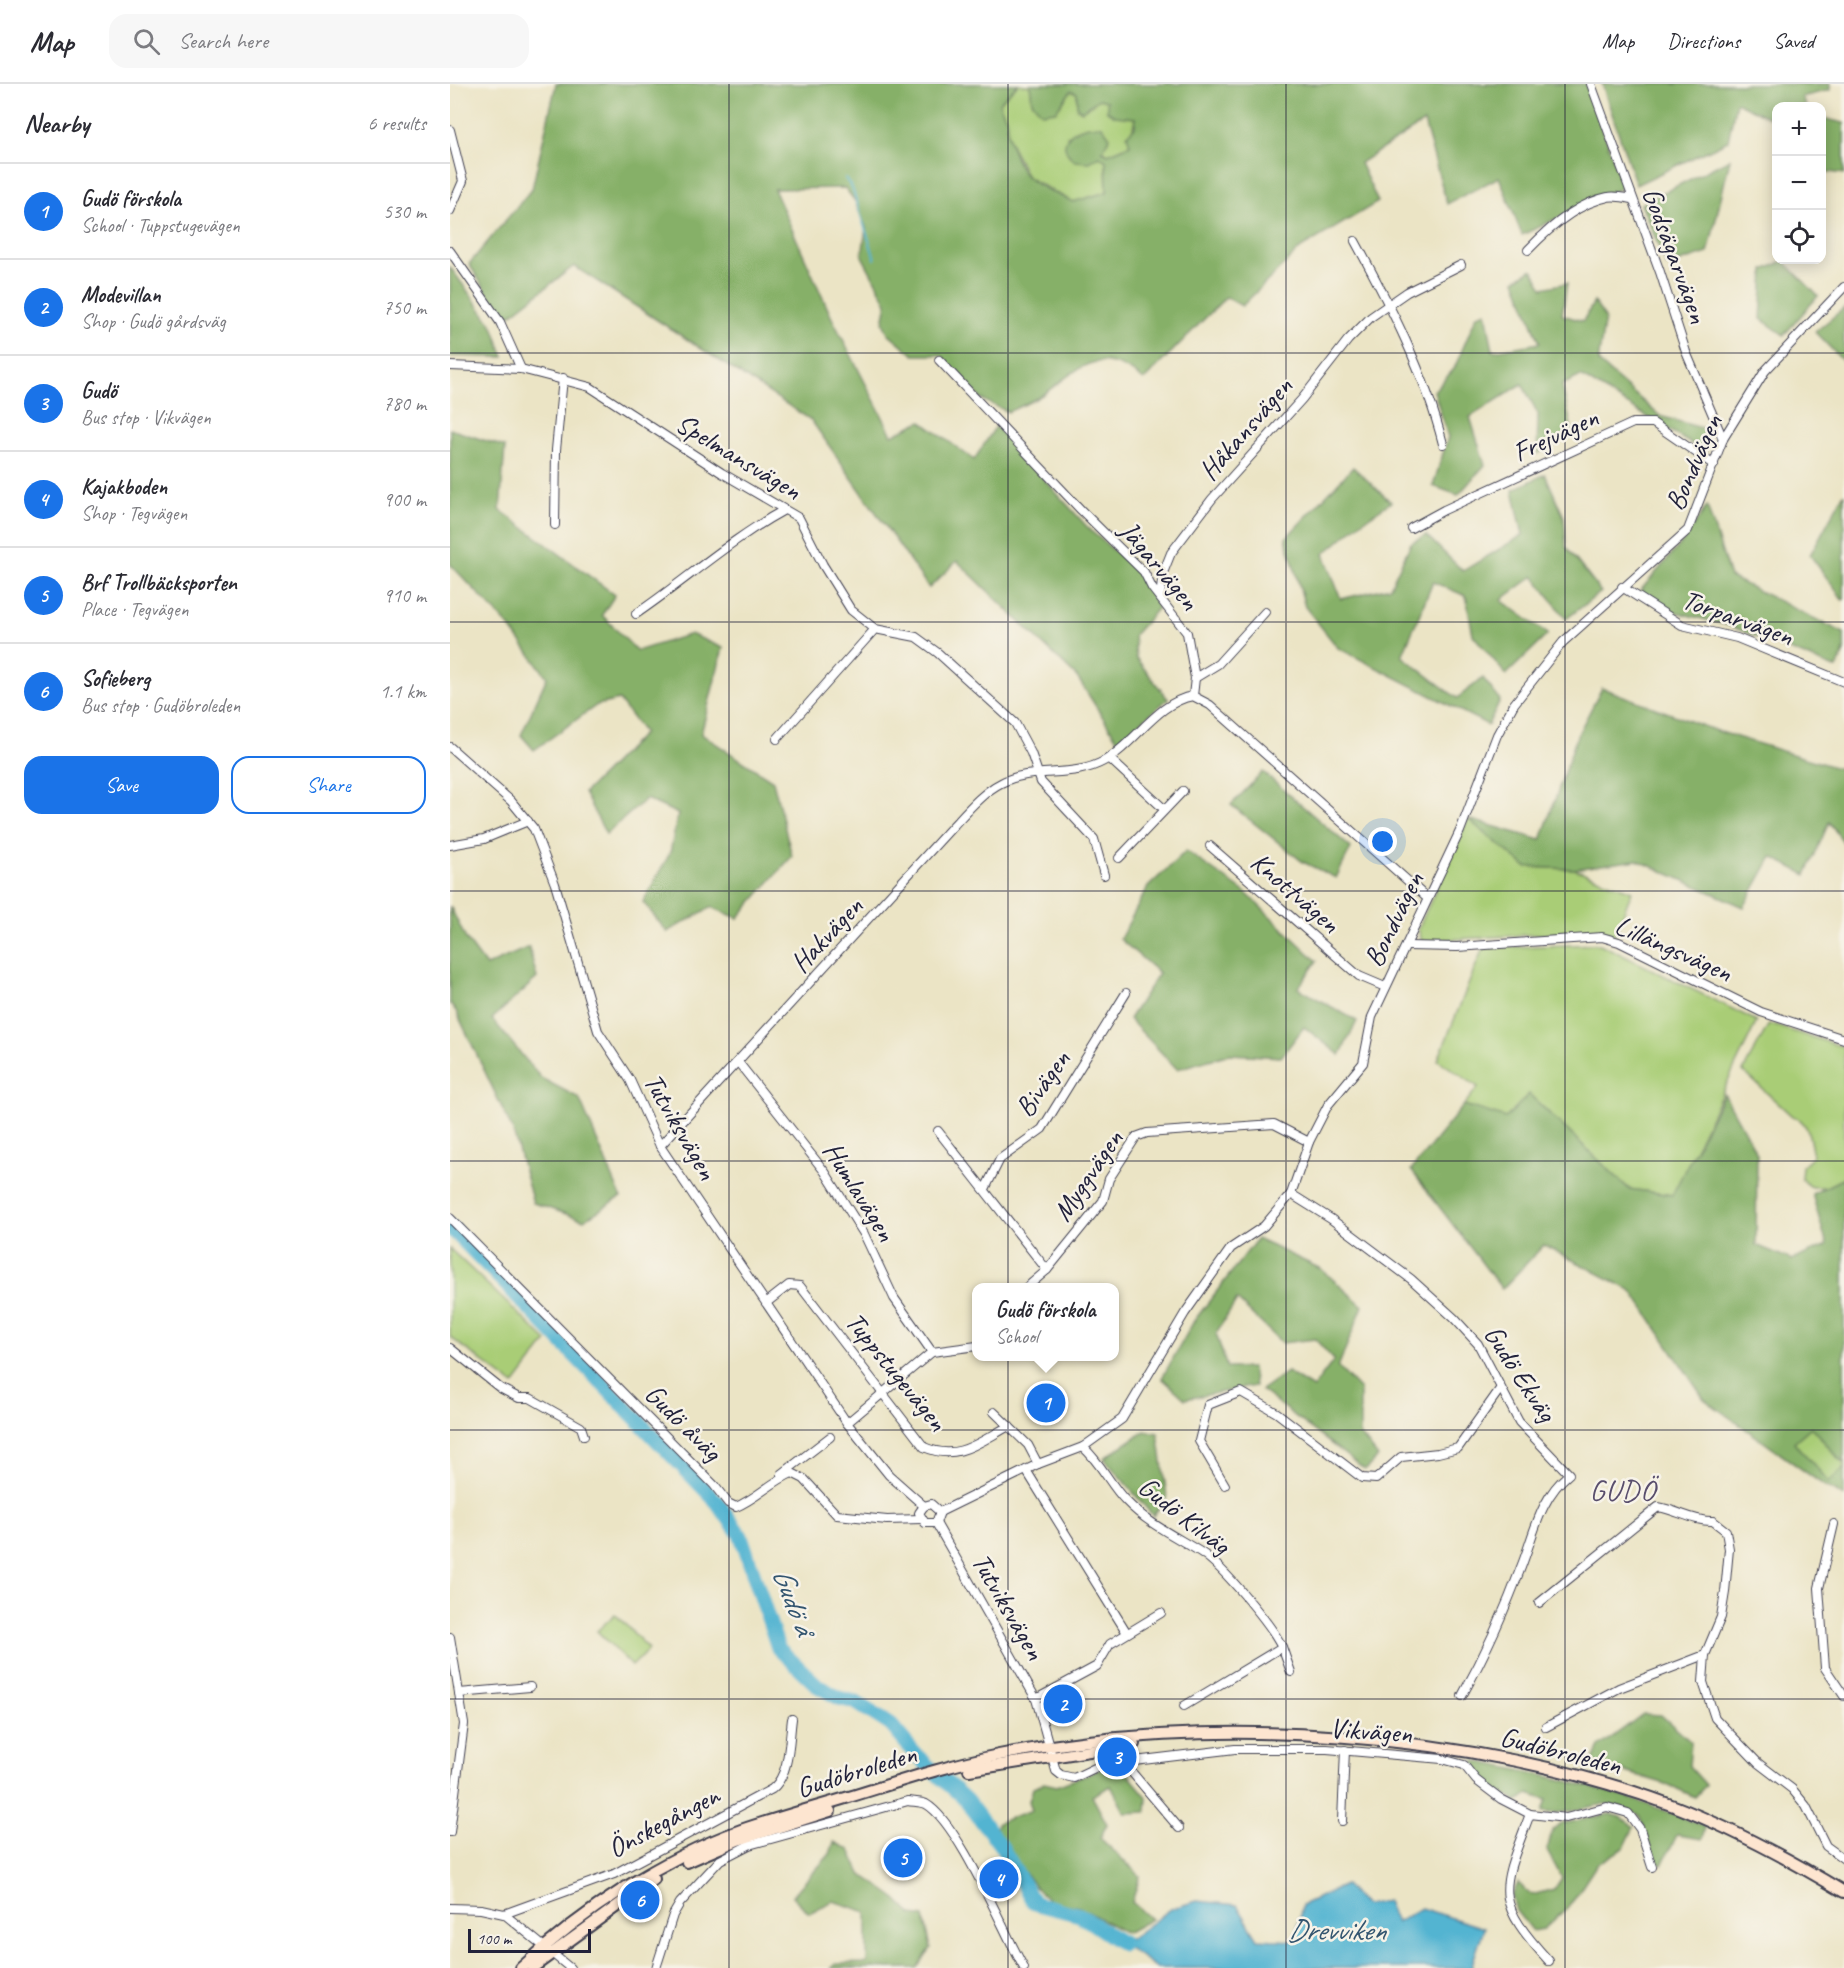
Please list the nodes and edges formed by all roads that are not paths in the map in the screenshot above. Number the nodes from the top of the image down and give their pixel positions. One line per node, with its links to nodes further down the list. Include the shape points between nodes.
1 (1591, 84): 3 (street, Godsägarvägen)
2 (450, 130): 4 (street, via 463,180)
3 (1632, 199): 6 (street, via 1609,196 1578,210); 15 (street, Godsägarvägen, via 1686,352)
4 (450, 211)
5 (1355, 241): 10 (street)
6 (1528, 250)
7 (450, 251): 13 (street, via 500,322)
8 (1461, 265): 10 (street, Håkansvägen)
9 (1844, 287): 15 (street, Bondvägen, via 1765,371)
10 (1390, 304): 16 (street, via 1431,398); 22 (street, Håkansvägen, via 1348,340 1302,399 1212,499 1171,553)
11 (939, 360): 22 (street, Jägarvägen, via 1144,572)
12 (450, 366): 13 (street, Spelmansvägen)
13 (521, 369): 14 (street, Spelmansvägen)
14 (563, 378): 18 (street, Spelmansvägen, via 590,387); 19 (street, via 556,450)
15 (1723, 439): 17 (street, Bondvägen)
16 (1443, 444)
17 (1714, 465): 20 (street, Frejvägen, via 1653,423 1633,423); 21 (street, Bondvägen, via 1688,530)
18 (784, 510): 24 (street, via 755,526); 25 (street, Spelmansvägen, via 799,518 851,610)
19 (555, 525)
20 (1411, 528)
21 (1622, 587): 27 (street, Torparvägen, via 1682,625 1737,638); 40 (street, Bondvägen, via 1563,642 1514,704)
22 (1160, 597): 26 (street, Jägarvägen, via 1187,633)
23 (1265, 612): 26 (street, via 1218,664)
24 (636, 614)
25 (875, 629): 29 (street); 32 (street, Spelmansvägen, via 916,636 994,702 1015,723)
26 (1195, 678): 28 (street, Jägarvägen)
27 (1844, 682)
28 (1193, 696): 31 (street, Hakvägen, via 1177,701); 40 (street, via 1210,705)
29 (777, 739)
30 (450, 747): 35 (street, Tutviksvägen, via 512,801)
31 (1109, 758): 32 (street, Hakvägen, via 1086,769); 34 (street)
32 (1037, 774): 39 (street, via 1094,839); 45 (street, Hakvägen, via 1002,782 963,816)
33 (1183, 791): 34 (street)
34 (1164, 809): 38 (street)
35 (528, 821): 36 (street, via 484,839); 48 (street, Tutviksvägen, via 555,884 598,1031 630,1080)
36 (450, 845)
37 (1210, 846): 42 (street, Knottvägen, via 1359,976)
38 (1119, 858)
39 (1104, 875)
40 (1427, 898): 41 (street, Bondvägen)
41 (1406, 946): 42 (street, Bondvägen); 44 (street, Lillängsvägen, via 1457,947 1602,937 1761,1012)
42 (1385, 987): 47 (street, Bondvägen, via 1372,1017 1363,1063 1328,1105)
43 (1126, 993): 49 (street, Bivägen, via 1042,1129 1000,1159)
44 (1844, 1039)
45 (738, 1062): 48 (street, Hakvägen); 57 (street, Humlavägen, via 825,1172 864,1234 894,1298)
46 (938, 1131): 49 (street)
47 (1309, 1142): 50 (street, Bondvägen); 52 (street, Myggvägen, via 1274,1124 1147,1132 1136,1137 1109,1179 1103,1201)
48 (660, 1146): 54 (street, Tutviksvägen)
49 (985, 1189): 52 (street)
50 (1291, 1194): 58 (street, Gudö Ekväg, via 1331,1219 1454,1318 1474,1338); 65 (street, Bondvägen, via 1264,1226 1231,1248 1185,1313 1122,1419)
51 (450, 1218): 68 (street, Gudö åväg, via 728,1503 736,1507 752,1500)
52 (1047, 1270): 53 (street, Myggvägen)
53 (1031, 1283)
54 (766, 1303): 59 (street, Tuppstugevägen, via 789,1286 800,1286); 61 (street, Tutviksvägen)
55 (972, 1347): 57 (street)
56 (450, 1348): 63 (street, via 500,1388 519,1398 530,1398 581,1427)
57 (932, 1352): 59 (street)
58 (1500, 1389): 69 (street, via 1458,1448 1401,1457 1376,1479 1362,1478 1277,1413 1241,1392 1208,1405 1199,1441); 84 (street, Gudö Ekväg, via 1519,1422 1569,1474 1557,1483 1534,1526 1524,1561)
59 (882, 1394): 61 (street); 62 (street, Tuppstugevägen, via 924,1447 940,1454 961,1452)
60 (994, 1412): 62 (street)
61 (847, 1423): 70 (street, Tutviksvägen, via 889,1476)
62 (1009, 1426): 66 (street, via 1028,1445)
63 (584, 1436)
64 (830, 1437): 68 (street)
65 (1083, 1447): 66 (street, Bondvägen); 79 (street, Gudö Kilväg, via 1099,1462 1124,1499 1155,1526 1204,1554 1275,1631)
66 (1038, 1464): 67 (street, Bondvägen)
67 (1026, 1470): 71 (street, Bondvägen); 77 (street)
68 (774, 1481): 72 (street, via 792,1473 804,1479 837,1515)
69 (1225, 1485)
70 (924, 1506): 71 (street, via 931,1504); 72 (street, via 919,1513)
71 (940, 1512): 73 (street)
72 (921, 1519): 73 (street, via 928,1525)
73 (936, 1523): 86 (street, Tutviksvägen)
74 (1834, 1524): 85 (street, via 1819,1588 1825,1668)
75 (1539, 1603): 80 (street, via 1658,1507 1702,1522 1713,1521 1726,1531 1729,1549 1720,1617)
76 (1161, 1613): 77 (street)
77 (1127, 1634): 86 (street, via 1110,1644 1097,1666)
78 (450, 1637): 83 (street)
79 (1282, 1647): 81 (street, Gudö Kilväg); 87 (street)
80 (1705, 1655): 89 (street, via 1619,1688); 97 (street, via 1704,1682 1715,1718 1758,1763 1792,1789 1806,1806 1826,1846)
81 (1291, 1672)
82 (530, 1687): 83 (street)
83 (459, 1693): 96 (street, via 464,1724)
84 (1462, 1696)
85 (1844, 1696)
86 (1036, 1699): 91 (street, Tutviksvägen)
87 (1184, 1706)
88 (792, 1719): 101 (street, Önskegången, via 781,1777 763,1795 614,1874)
89 (1546, 1727)
90 (1345, 1750): 92 (street, Vikvägen, via 1235,1749); 93 (street, Vikvägen, via 1442,1759 1464,1765 1501,1799); 94 (street)
91 (1050, 1751): 92 (street, Vikvägen, via 1056,1771 1074,1778 1101,1765); 99 (main road, Gudöbroleden, via 1245,1734 1420,1745 1504,1759 1672,1806 1740,1834); 102 (main road, Gudöbroleden, via 922,1778 738,1840 665,1872)
92 (1124, 1763): 95 (street)
93 (1530, 1814): 98 (street, via 1566,1818 1607,1807 1628,1813 1640,1828); 103 (street, via 1506,1886 1508,1906 1519,1927)
94 (1342, 1821)
95 (1179, 1828)
96 (450, 1832)
97 (1844, 1859)
98 (1652, 1867)
99 (1844, 1892)
100 (450, 1908): 101 (street)
101 (504, 1914): 102 (street)
102 (547, 1950): 105 (main road, Gudöbroleden); 106 (main road, Gudöbroleden); 107 (street)
103 (1549, 1960)
104 (1022, 1966): 108 (street, via 977,1875 940,1817 925,1804 908,1801 749,1845 720,1860 680,1903)
105 (521, 1968)
106 (532, 1968)
107 (569, 1968)
108 (656, 1968)

